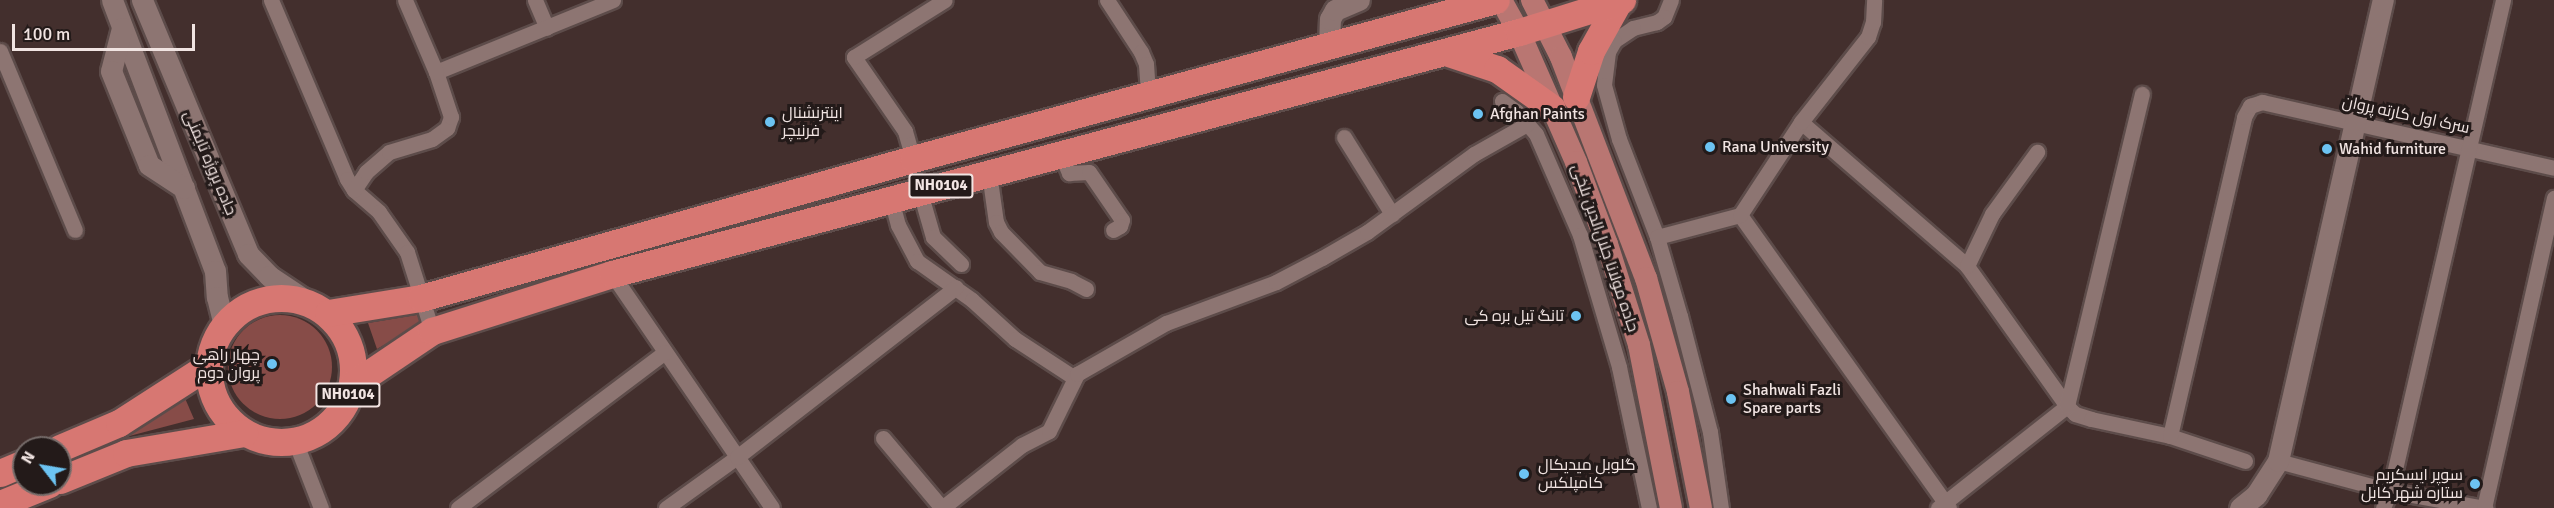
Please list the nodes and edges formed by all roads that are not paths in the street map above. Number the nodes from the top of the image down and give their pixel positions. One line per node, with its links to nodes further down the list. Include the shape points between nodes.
1 (112, 0): 57 (main road, جاده پروژه تایمنی, via 215,271)
2 (271, 0): 41 (street)
3 (405, 0): 24 (street)
4 (535, 0): 19 (street)
5 (613, 0): 19 (street)
6 (1107, 0): 26 (street, via 1146,63)
7 (1359, 0): 21 (main road, via 1335,10 1330,20)
8 (1496, 0): 17 (highway, NH0104)
9 (1501, 0): 20 (main road, جاده مولانا جلال‌الدین بلخی)
10 (1671, 0): 33 (street, via 1664,16 1628,31 1614,41 1608,52 1604,84)
11 (1874, 0): 29 (street, via 1868,37)
12 (2383, 0): 30 (main road)
13 (2503, 0): 35 (street)
14 (1621, 1): 18 (highway, NH0104); 28 (highway)
15 (937, 2): 38 (street, via 854,57 905,130)
16 (145, 8): 56 (main road, جاده پروژه تایمنی, via 248,254 269,276)
17 (1438, 10): 21 (highway, NH0104)
18 (1538, 12): 20 (highway, NH0104); 28 (main road, جاده مولانا جلال‌الدین بلخی)
19 (547, 28): 24 (street)
20 (1519, 32): 23 (highway, NH0104); 28 (main road, جاده مولانا جلال‌الدین بلخی)
21 (1329, 46): 26 (highway, NH0104)
22 (0, 51): 47 (street)
23 (1444, 51): 28 (highway, via 1497,69); 37 (highway, NH0104)
24 (436, 72): 41 (street, via 451,117 447,128 432,139 389,152 366,172)
25 (2142, 94): 63 (street)
26 (1148, 95): 38 (highway, NH0104)
27 (1502, 101): 31 (street)
28 (1564, 102): 34 (main road, جاده مولانا جلال‌الدین بلخی); 84 (main road, جاده مولانا جلال‌الدین بلخی, via 1639,345)
29 (1801, 122): 46 (street); 51 (street)
30 (2354, 122): 35 (street, سرک اول کارته پروان); 65 (street, سرک اول کارته پروان, via 2262,102 2250,106 2244,117); 71 (main road)
31 (1527, 124): 45 (street, via 1474,154); 83 (street, via 1554,171 1580,235 1619,367)
32 (1344, 137): 45 (street)
33 (1619, 139): 34 (street); 49 (street)
34 (1594, 146): 85 (main road, جاده مولانا جلال‌الدین بلخی, via 1646,278 1678,392)
35 (2469, 147): 39 (street, سرک اول کارته پروان); 73 (street)
36 (2037, 153): 51 (street, via 1992,214)
37 (1061, 154): 40 (highway, NH0104); 48 (street, via 1069,173 1089,172 1122,220)
38 (913, 159): 55 (highway, NH0104)
39 (2554, 168)
40 (989, 173): 42 (highway, NH0104); 54 (street, via 1001,232 1040,272)
41 (354, 190): 55 (street, via 394,230 407,252)
42 (920, 192): 44 (highway, NH0104); 50 (street, via 933,237)
43 (2554, 198): 88 (street)
44 (891, 199): 52 (highway, NH0104); 53 (street, via 912,255)
45 (1392, 214): 61 (street, via 1276,282 1166,323)
46 (1740, 215): 49 (street); 77 (street)
47 (75, 230)
48 (1113, 231)
49 (1657, 237): 86 (street, via 1710,432)
50 (961, 264)
51 (1967, 266): 63 (street)
52 (612, 274): 58 (highway, NH0104); 59 (street)
53 (956, 287): 61 (street, via 1015,339); 69 (street)
54 (1086, 289)
55 (421, 298): 56 (highway, NH0104); 58 (street)
56 (318, 308): 57 (highway, NH0104, via 278,297 248,305); 62 (highway, NH0104, via 345,334 353,359)
57 (224, 325): 60 (highway, NH0104, via 213,344)
58 (432, 331): 62 (highway, NH0104)
59 (665, 352): 69 (street); 79 (street)
60 (209, 365): 64 (highway, NH0104, via 212,392 220,408); 68 (highway, via 119,423)
61 (1074, 377): 82 (street, via 1049,431 1022,445)
62 (352, 385): 67 (highway, NH0104, via 341,411 321,431)
63 (2067, 406): 65 (street, via 2075,414 2091,419); 77 (street)
64 (244, 433): 67 (highway, NH0104, via 269,442); 72 (highway, NH0104, via 126,453)
65 (2170, 436): 70 (street)
66 (883, 438): 82 (street)
67 (295, 441): 78 (street)
68 (72, 443)
69 (737, 457): 80 (street); 81 (street)
70 (2245, 461)
71 (2278, 461): 73 (street); 76 (main road)
72 (72, 475)
73 (2390, 491): 87 (street); 88 (street)
74 (20, 496): 75 (highway)
75 (0, 504)
76 (2254, 504)
77 (1944, 506)
78 (321, 508)
79 (458, 508)
80 (666, 508)
81 (772, 508)
82 (942, 508)
83 (1648, 508)
84 (1671, 508)
85 (1701, 508)
86 (1721, 508)
87 (2383, 508)
88 (2485, 508)

